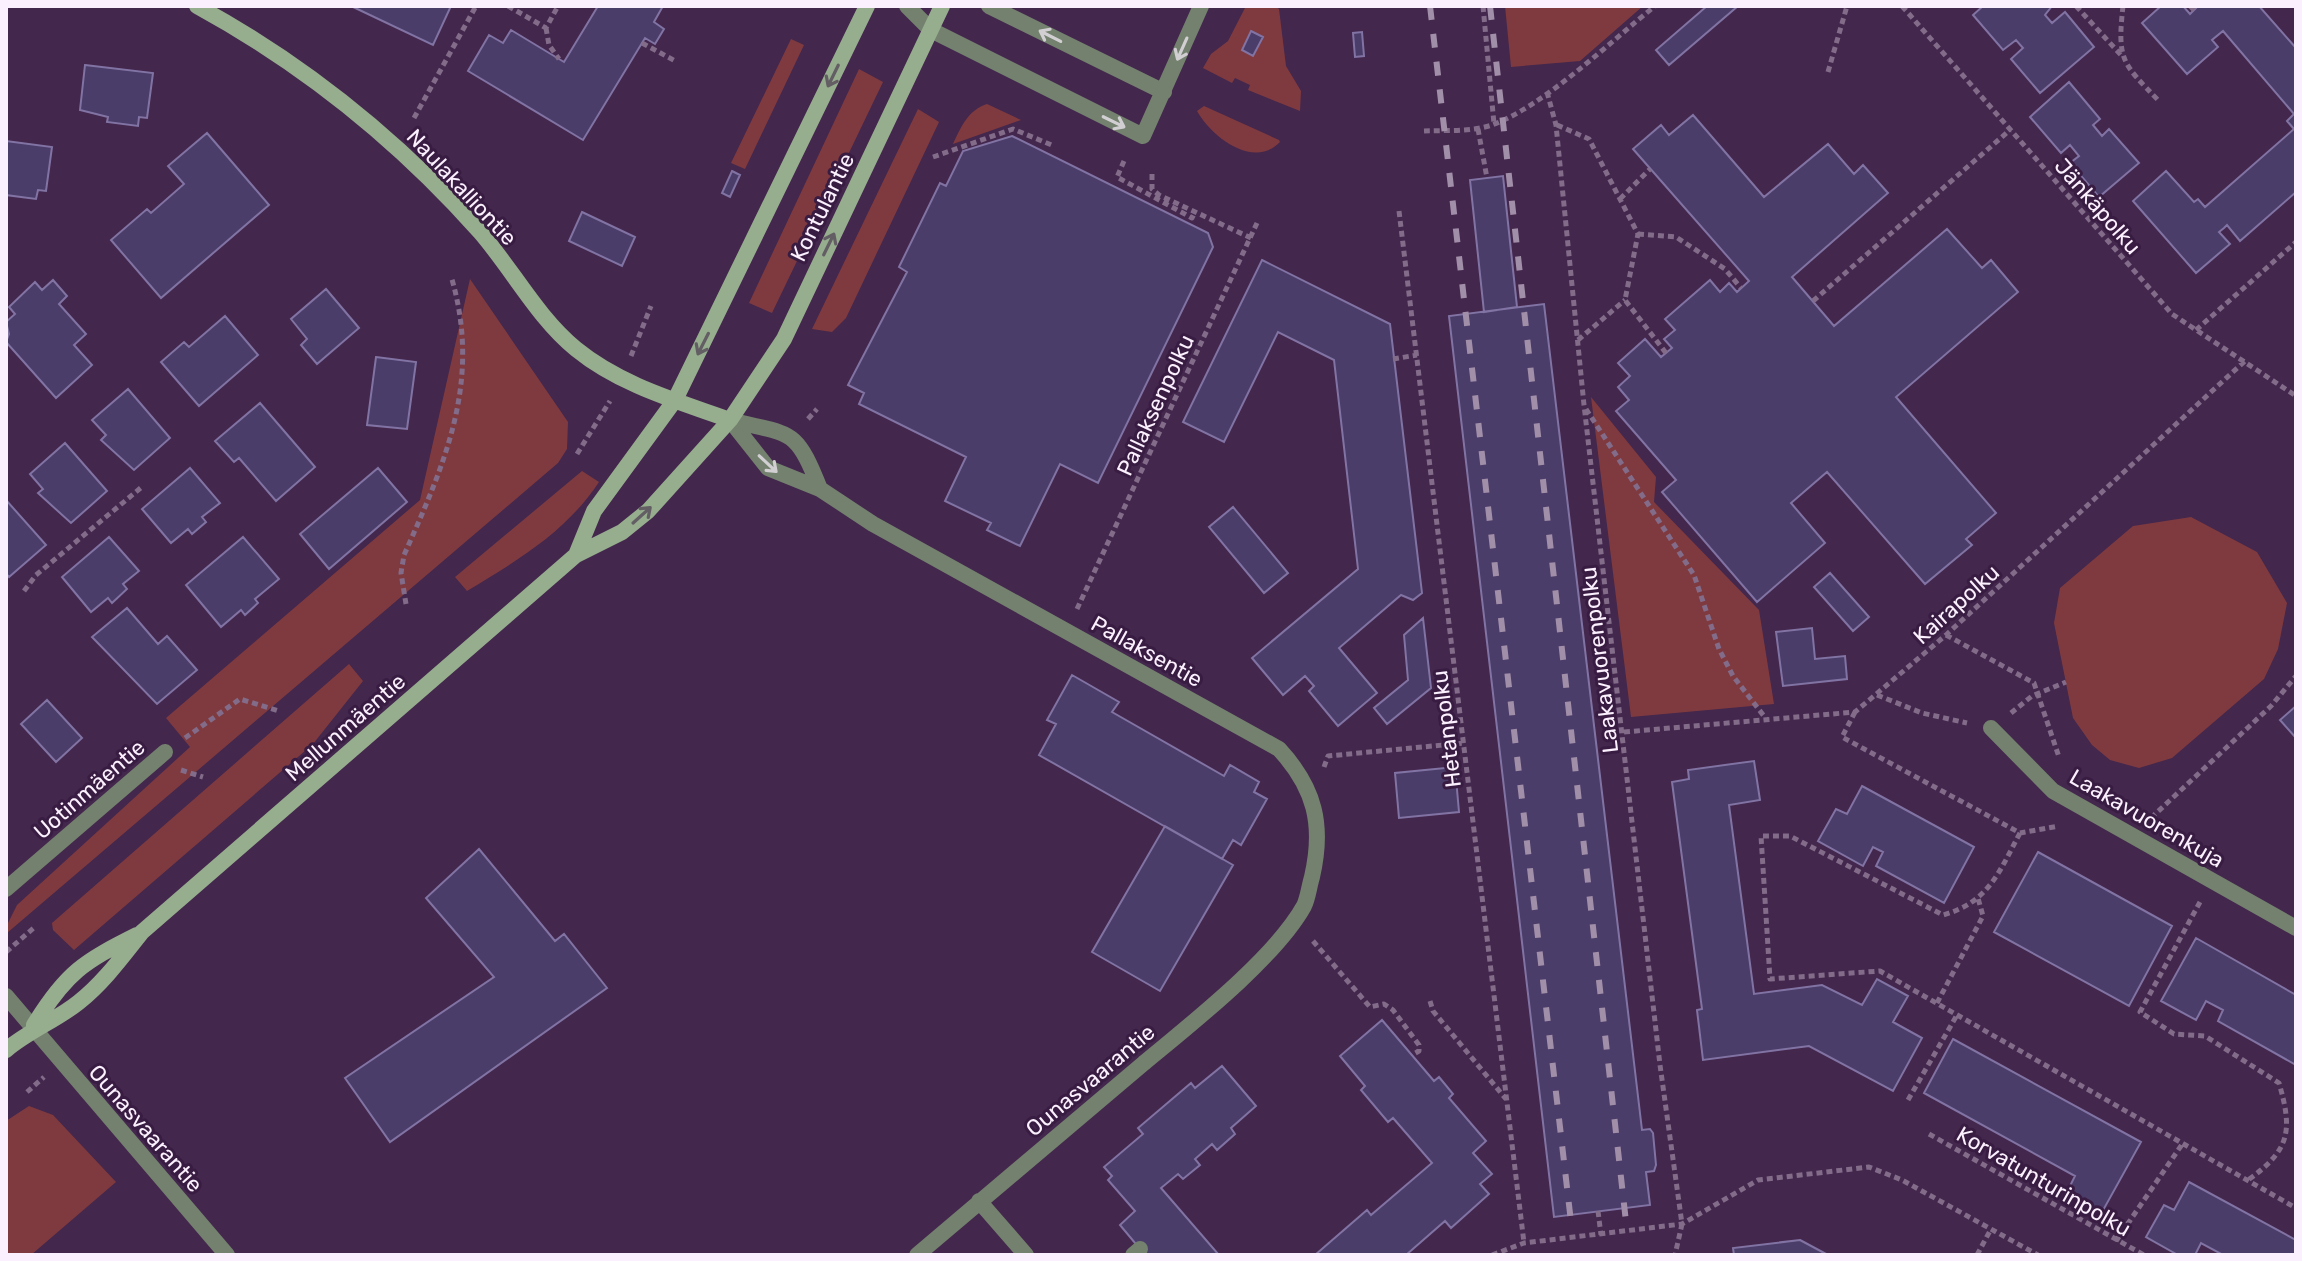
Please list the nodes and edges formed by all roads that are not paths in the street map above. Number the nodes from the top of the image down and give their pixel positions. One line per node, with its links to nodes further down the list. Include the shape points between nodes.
1 (197, 6): 9 (main road, Naulakalliontie, via 239,29 368,123 481,234 550,325 576,349 622,379)
2 (867, 6): 9 (main road, one-way to 9)
3 (907, 6): 7 (street)
4 (942, 6): 7 (main road, Kontulantie)
5 (989, 6): 8 (street, one-way to 5)
6 (1201, 6): 8 (street, one-way to 8)
7 (931, 30): 8 (street, one-way to 8, via 1143,136); 10 (main road, Kontulantie, one-way to 7, via 784,339)
8 (1164, 92)
9 (675, 400): 10 (main road, Naulakalliontie); 12 (main road, Mellunmäentie, via 594,511)
10 (730, 420): 11 (street, Pallaksentie, one-way to 11, via 768,468); 11 (street, via 793,437 805,451); 12 (main road, Mellunmäentie, one-way to 10, via 622,532 648,511)
11 (820, 489): 18 (street, Pallaksentie, via 873,524 1279,749 1300,771 1312,797 1317,829 1305,904)
12 (576, 555): 17 (main road, Mellunmäentie)
13 (1991, 728): 16 (street, Laakavuorenkuja, via 2053,791)
14 (165, 752): 15 (street, Uotinmäentie)
15 (6, 889)
16 (2296, 928)
17 (142, 932): 20 (main road, Mellunmäentie, via 77,1004); 20 (main road, Mellunmäentie, via 89,959 59,984)
18 (1285, 933): 22 (street, Ounasvaarantie, via 1209,1009)
19 (6, 996): 20 (street, Ounasvaarantie)
20 (32, 1028): 21 (main road, Mellunmäentie); 23 (street, Ounasvaarantie)
21 (6, 1050)
22 (979, 1201): 24 (street, Ounasvaarantie); 25 (street)
23 (227, 1255)
24 (917, 1255)
25 (1026, 1255)

